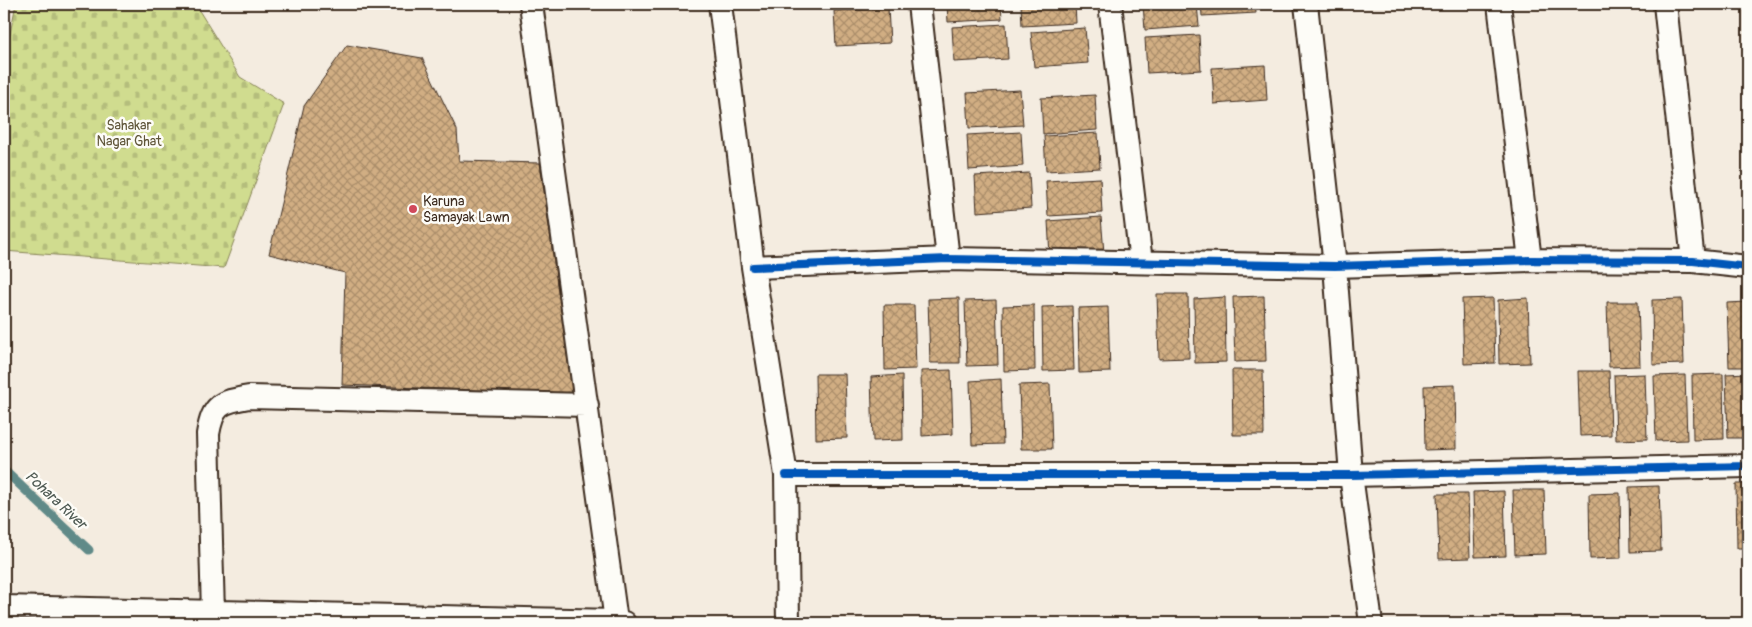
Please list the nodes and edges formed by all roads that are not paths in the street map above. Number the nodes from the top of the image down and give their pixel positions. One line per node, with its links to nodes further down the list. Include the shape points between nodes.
1 (531, 4): 15 (street)
2 (720, 4): 14 (street)
3 (919, 4): 8 (street)
4 (1110, 4): 11 (street)
5 (1306, 4): 12 (street)
6 (1499, 4): 9 (street)
7 (1665, 4): 10 (street)
8 (948, 259): 11 (street); 14 (street)
9 (1530, 260): 10 (street); 12 (street)
10 (1693, 261): 13 (street)
11 (1141, 262): 12 (street)
12 (1335, 266): 18 (street)
13 (1748, 266)
14 (753, 267): 17 (street)
15 (587, 405): 20 (street, via 248,397 225,401 212,414 208,434); 21 (street)
16 (1748, 466): 18 (street)
17 (786, 475): 18 (street); 22 (street)
18 (1352, 475): 23 (street)
19 (4, 607): 20 (street)
20 (214, 613): 21 (street)
21 (620, 622)
22 (788, 623)
23 (1371, 623)

